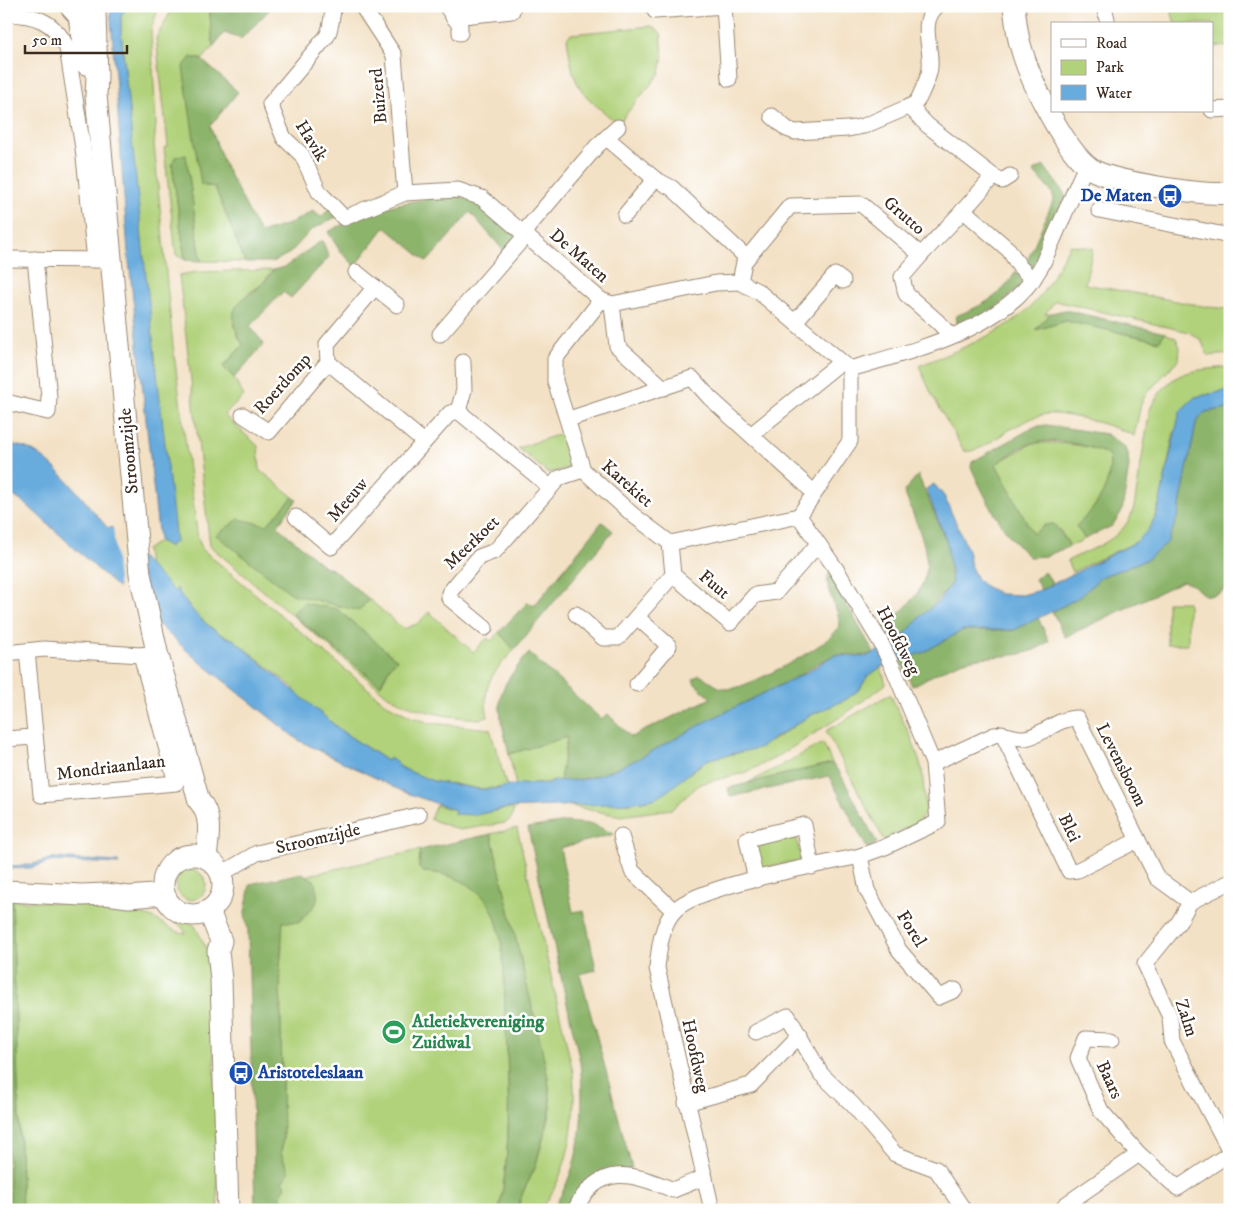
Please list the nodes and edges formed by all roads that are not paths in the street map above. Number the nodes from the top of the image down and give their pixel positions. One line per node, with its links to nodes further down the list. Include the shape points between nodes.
1 (334, 6): 31 (street, Havik, via 330,20 332,27 327,36 270,104 284,138 302,155 319,192)
2 (362, 6): 26 (street, Buizerd, via 394,55)
3 (654, 6): 4 (street, via 655,11)
4 (724, 6): 15 (street)
5 (936, 6): 6 (street); 16 (street, via 927,21 929,74 918,101)
6 (943, 6)
7 (1014, 6): 22 (street, via 1019,43 1028,70 1064,136)
8 (1104, 6): 13 (street)
9 (84, 10): 38 (street, Stroomzijde, via 98,77)
10 (512, 11): 11 (street)
11 (450, 12): 14 (street, via 460,26)
12 (6, 14): 38 (street, Stroomzijde, via 30,15 43,20 59,34 67,48)
13 (1108, 22)
14 (460, 33)
15 (729, 79)
16 (910, 107): 19 (street, via 859,127 813,132 792,131); 23 (street, via 926,125)
17 (1230, 109): 18 (street)
18 (1214, 110)
19 (772, 116)
20 (618, 127): 21 (street)
21 (608, 139): 25 (street); 32 (street, via 597,146)
22 (1086, 165): 27 (street, via 1118,178 1190,191); 40 (street)
23 (993, 176): 24 (street, via 1002,181); 28 (street)
24 (1010, 176)
25 (655, 179): 30 (street); 35 (street, via 679,194)
26 (405, 193): 31 (street, De Maten); 32 (street, De Maten, via 458,190 482,198)
27 (1230, 194)
28 (963, 210): 34 (street); 40 (street, via 1009,250)
29 (1099, 210): 33 (street)
30 (625, 215)
31 (344, 218)
32 (525, 234): 44 (street, De Maten); 47 (street)
33 (1230, 236)
34 (921, 256): 35 (street, Grutto, via 862,204 808,204 790,206); 48 (street, Grutto, via 902,277 906,294)
35 (747, 258): 41 (street, Grutto)
36 (6, 259): 37 (street)
37 (35, 259): 38 (street); 53 (street, via 48,412)
38 (103, 260): 72 (street, Stroomzijde, via 140,574 152,626)
39 (356, 272): 43 (street)
40 (1033, 280): 48 (street, via 1007,306)
41 (740, 282): 44 (street, De Maten, via 716,283); 46 (street, via 754,288)
42 (843, 282): 46 (street, via 835,275)
43 (375, 287): 45 (street); 49 (street, Roerdomp, via 327,344)
44 (606, 302): 52 (street, via 617,346); 56 (street, Karekiet, via 554,359 555,381)
45 (397, 305)
46 (795, 322): 51 (street)
47 (440, 334)
48 (951, 336): 51 (street, via 926,348)
49 (328, 362): 55 (street, Roerdomp, via 269,432); 58 (street)
50 (463, 362): 54 (street, via 464,390)
51 (845, 366): 57 (street); 61 (street, via 850,441)
52 (664, 388): 56 (street); 57 (street, via 692,378)
53 (6, 402)
54 (458, 411): 58 (street, Meeuw, via 450,413); 60 (street)
55 (244, 415)
56 (569, 419): 59 (street, Karekiet)
57 (752, 434): 61 (street)
58 (424, 442): 63 (street, Meeuw, via 331,547)
59 (582, 470): 60 (street, Meerkoet, via 560,478); 64 (street, Karekiet)
60 (550, 487): 69 (street, Meerkoet, via 495,551 479,557 449,593 449,598)
61 (813, 493): 62 (street)
62 (798, 516): 64 (street); 65 (street, Hoofdweg)
63 (296, 518)
64 (670, 543): 66 (street, Fuut)
65 (818, 544): 66 (street, Fuut, via 776,592 755,595 730,623); 77 (street, Hoofdweg, via 880,641)
66 (673, 575): 68 (street)
67 (576, 614): 68 (street, via 603,638 618,638)
68 (637, 617): 73 (street, via 669,646)
69 (485, 628)
70 (26, 651): 71 (street); 72 (street); 75 (street, Mondriaanlaan)
71 (6, 653)
72 (149, 653): 75 (street, Mondriaanlaan, via 176,783 41,795); 82 (street, Stroomzijde, via 208,824)
73 (637, 684)
74 (1002, 733): 77 (street); 80 (street, Levensboom, via 1022,738 1033,736 1066,718 1077,718); 80 (street, Blei, via 1069,871 1078,870)
75 (34, 737): 76 (street)
76 (6, 740)
77 (932, 763): 81 (street, Hoofdweg, via 938,822 885,848)
78 (419, 815): 84 (street, Stroomzijde, via 257,853)
79 (621, 836): 90 (street, via 632,871)
80 (1138, 840): 89 (street, Levensboom, via 1158,878)
81 (860, 856): 83 (street, Hoofdweg); 92 (street, Forel, via 867,890 899,950 939,998)
82 (197, 857): 84 (street, via 216,866); 87 (street, via 174,861 168,868)
83 (812, 867): 85 (street, Hoofdweg); 85 (street, via 804,825 748,839)
84 (221, 874): 91 (street, via 222,894 217,904)
85 (756, 880): 90 (street, Hoofdweg, via 702,893)
86 (1230, 882): 89 (street)
87 (164, 887): 88 (street, via 129,897); 91 (street, via 175,909)
88 (6, 891)
89 (1190, 902): 97 (street, Zalm, via 1179,922 1145,964 1170,1017 1172,1041)
90 (674, 911): 96 (street, Hoofdweg, via 659,946 657,968)
91 (200, 913): 100 (street, via 221,941 218,950)
92 (955, 990)
93 (756, 1032): 94 (street, via 788,1016)
94 (800, 1035): 96 (street, via 751,1085); 103 (street, via 821,1074 896,1154 936,1169)
95 (1112, 1039): 98 (street, Baars, via 1086,1038 1078,1058 1101,1111)
96 (686, 1103): 99 (street, Hoofdweg)
97 (1230, 1152): 98 (street, via 1178,1188)
98 (1139, 1154): 104 (street, via 1103,1177)
99 (705, 1177): 101 (street, via 673,1190 643,1178 619,1174 593,1186); 102 (street, Hoofdweg)
100 (228, 1210)
101 (575, 1210)
102 (712, 1210)
103 (964, 1210)
104 (1062, 1210)

